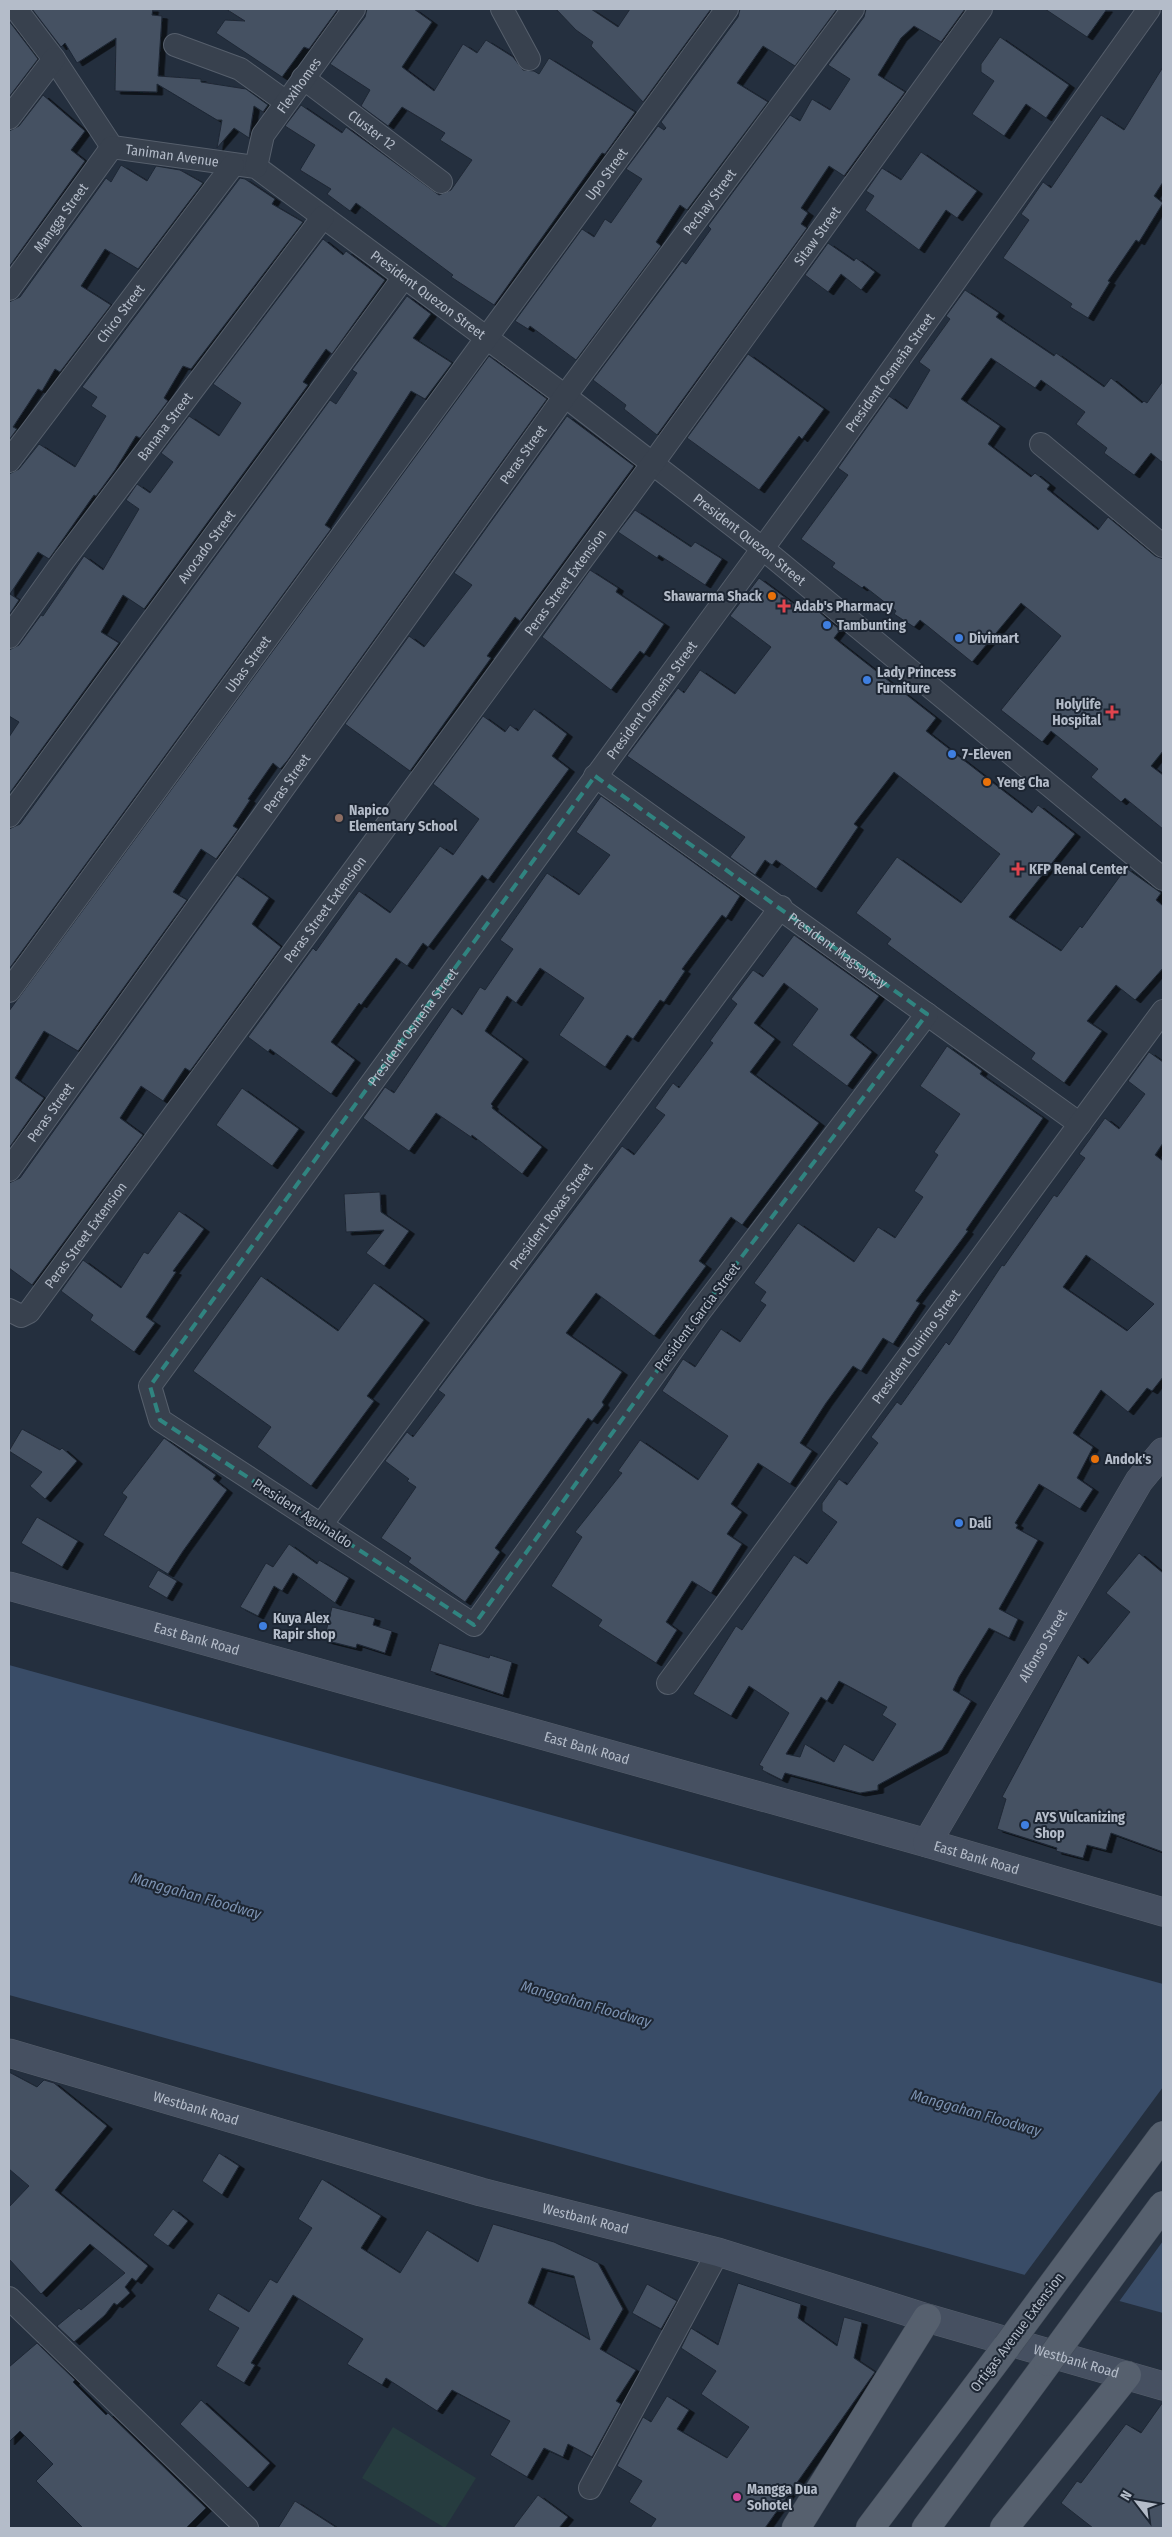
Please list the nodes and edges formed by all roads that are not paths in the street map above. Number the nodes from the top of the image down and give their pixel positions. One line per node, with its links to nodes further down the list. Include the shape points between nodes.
1 (16, 9): 9 (street, Taniman Avenue)
2 (354, 9): 11 (street, Flexihomes)
3 (502, 9): 10 (street)
4 (727, 9): 21 (street, Upo Street)
5 (853, 9): 22 (street, Pechay Street)
6 (981, 9): 25 (street, Sitaw Street)
7 (1149, 9): 27 (street, President Osmeña Street)
8 (175, 45): 12 (street, via 240,69)
9 (54, 59): 13 (street); 14 (street, Taniman Avenue)
10 (529, 59)
11 (304, 78): 12 (street, Flexihomes); 17 (street, Cluster 12)
12 (286, 102): 16 (street, Flexihomes, via 263,135)
13 (9, 118)
14 (112, 148): 15 (street, Taniman Avenue); 20 (street, Mangga Street)
15 (233, 165): 16 (street, Taniman Avenue); 24 (street, Chico Street)
16 (256, 168): 18 (street, Taniman Avenue)
17 (441, 182)
18 (324, 217): 19 (street, President Quezon Street); 28 (street, Banana Street)
19 (404, 277): 21 (street, President Quezon Street); 30 (street, Avocado Street)
20 (9, 289)
21 (486, 337): 22 (street, President Quezon Street); 33 (street, Ubas Street)
22 (565, 396): 25 (street, President Quezon Street); 37 (street, Peras Street)
23 (1041, 444): 26 (street)
24 (9, 461)
25 (653, 463): 27 (street, President Quezon Street); 38 (street, Peras Street Extension, via 29,1312 21,1316)
26 (1163, 546)
27 (762, 548): 29 (street, President Osmeña Street); 31 (street, President Quezon Street)
28 (9, 637)
29 (595, 776): 32 (street, President Magsaysay); 39 (street, President Osmeña Street)
30 (9, 816)
31 (1163, 879)
32 (781, 907): 35 (street, President Magsaysay); 41 (street, President Roxas Street)
33 (9, 990)
34 (1163, 1011): 36 (street, President Quirino Street)
35 (927, 1014): 36 (street, President Magsaysay); 43 (street, President Garcia Street, via 698,1314)
36 (1080, 1124): 44 (street, President Quirino Street)
37 (9, 1170)
38 (9, 1310)
39 (150, 1386): 41 (street, President Aguinaldo, via 160,1420)
40 (1163, 1452): 45 (street, Alfonso Street, via 1139,1481)
41 (321, 1525): 43 (street, President Aguinaldo)
42 (9, 1586): 45 (street, East Bank Road)
43 (474, 1625)
44 (668, 1683)
45 (927, 1843): 46 (street, East Bank Road)
46 (1163, 1912)
47 (9, 2053): 50 (street, Westbank Road, via 482,2192)
48 (1163, 2135): 58 (main road, Ortigas Avenue Extension, bridge)
49 (1163, 2205): 59 (main road, bridge)
50 (718, 2252): 52 (street, Westbank Road); 55 (street)
51 (9, 2298): 56 (street)
52 (928, 2318): 53 (street, Westbank Road); 57 (main road)
53 (1127, 2375): 54 (street, Westbank Road); 60 (main road)
54 (1163, 2386)
55 (590, 2488)
56 (247, 2528)
57 (796, 2528)
58 (870, 2528)
59 (926, 2528)
60 (1004, 2528)

